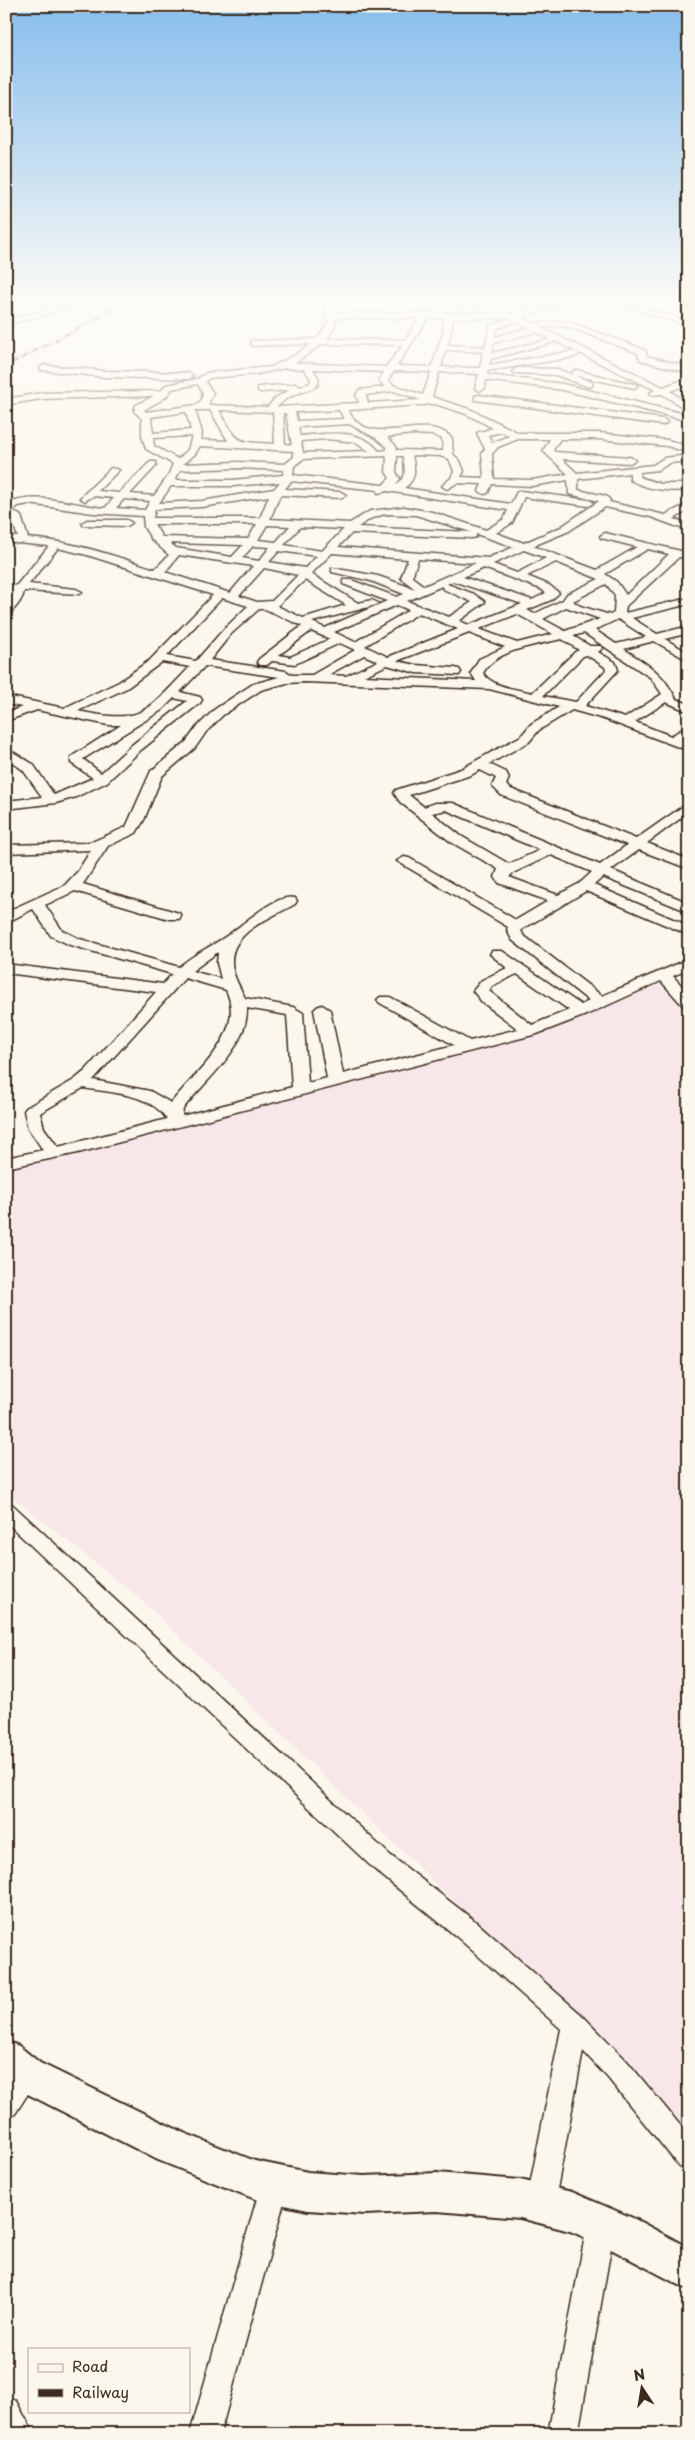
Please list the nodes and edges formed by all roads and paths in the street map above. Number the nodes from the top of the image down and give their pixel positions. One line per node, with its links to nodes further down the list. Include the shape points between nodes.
1 (153, 414): 11 (street)
2 (195, 414): 22 (street)
3 (216, 414): 25 (street, via 231,440)
4 (272, 414): 26 (street)
5 (291, 414): 15 (street)
6 (346, 414): 13 (street)
7 (408, 414): 17 (street)
8 (484, 414): 16 (street)
9 (524, 414): 14 (street)
10 (673, 414): 12 (street)
11 (145, 415): 20 (street)
12 (685, 417): 14 (street, via 666,422)
13 (350, 422): 15 (street); 18 (street)
14 (589, 422): 19 (street); 24 (street)
15 (292, 424): 27 (street)
16 (502, 429): 21 (street); 28 (street, via 482,433)
17 (416, 432): 18 (street); 36 (street, via 446,436)
18 (377, 435): 32 (street, via 389,444)
19 (557, 435): 21 (street); 33 (street, via 548,451)
20 (147, 436): 22 (street); 38 (street, via 149,447)
21 (517, 436): 28 (street)
22 (197, 438): 25 (street); 38 (street, via 192,454)
23 (689, 438): 24 (street)
24 (668, 443): 29 (street)
25 (238, 444): 26 (street)
26 (280, 447): 27 (street)
27 (297, 447): 31 (street, via 352,438 367,444); 39 (street); 42 (street)
28 (490, 449): 46 (street, via 484,461)
29 (689, 450)
30 (407, 452): 32 (street); 36 (street); 51 (street, via 411,476 407,483)
31 (376, 453): 32 (street); 42 (street)
32 (392, 453): 49 (street, via 391,472 395,479)
33 (559, 458): 34 (street); 43 (street)
34 (671, 458): 35 (street); 40 (street, via 655,468)
35 (689, 458)
36 (456, 459): 45 (street, via 459,471)
37 (153, 464): 55 (street)
38 (177, 465): 39 (street); 47 (street)
39 (288, 467): 44 (street)
40 (635, 469): 43 (street); 50 (street, via 634,478 639,481)
41 (114, 470): 53 (street)
42 (344, 471): 44 (street); 49 (street); 52 (street, via 339,499)
43 (574, 477): 48 (street); 57 (street, via 573,492 602,498)
44 (288, 478): 47 (street, via 233,483); 52 (street)
45 (455, 480): 46 (street); 56 (street)
46 (489, 481): 48 (street); 66 (street)
47 (168, 483): 64 (street)
48 (525, 483): 54 (street)
49 (385, 486): 51 (street); 67 (street)
50 (689, 487)
51 (396, 488): 56 (street)
52 (277, 492): 64 (street); 69 (street)
53 (91, 493): 55 (street); 59 (street)
54 (520, 494): 57 (street, via 578,503); 60 (street)
55 (121, 496): 63 (street); 64 (street)
56 (435, 496): 65 (street); 66 (street)
57 (604, 503): 68 (street); 85 (street, via 578,522)
58 (689, 506): 68 (street)
59 (76, 508): 61 (street); 62 (street, via 29,501 15,504)
60 (515, 508): 66 (street); 76 (street, via 505,524)
61 (93, 510): 63 (street); 74 (street)
62 (7, 511): 79 (street, via 16,516)
63 (107, 511): 64 (street)
64 (150, 512): 69 (street); 74 (street); 80 (street, via 151,534)
65 (417, 512): 66 (street); 67 (street, via 380,511)
66 (467, 513): 76 (street)
67 (368, 514): 71 (street)
68 (666, 519): 73 (street)
69 (264, 522): 70 (street); 81 (street)
70 (298, 523): 71 (street, via 327,521); 72 (street)
71 (347, 531): 72 (street); 75 (street); 88 (street)
72 (290, 532): 83 (street)
73 (685, 532): 86 (street)
74 (80, 535): 82 (street); 99 (street)
75 (469, 535): 76 (street); 90 (street)
76 (491, 535): 85 (street)
77 (605, 536): 84 (street)
78 (6, 539): 79 (street)
79 (24, 540): 82 (street)
80 (157, 540): 81 (street); 87 (street)
81 (251, 542): 83 (street); 93 (street)
82 (56, 544): 107 (street)
83 (277, 546): 88 (street); 97 (street)
84 (646, 546): 86 (street); 103 (street)
85 (524, 547): 92 (street); 96 (street)
86 (663, 550): 89 (street)
87 (173, 551): 93 (street); 99 (street, via 174,555)
88 (326, 552): 94 (street); 95 (street)
89 (677, 553): 91 (street); 121 (street)
90 (467, 555): 94 (street); 96 (street)
91 (689, 556)
92 (555, 558): 102 (street); 103 (street)
93 (235, 560): 97 (street)
94 (412, 561): 101 (street); 109 (street, via 406,578)
95 (314, 563): 98 (street); 100 (street)
96 (486, 563): 101 (street); 102 (street)
97 (261, 564): 100 (street); 110 (street)
98 (336, 570): 104 (street); 109 (street)
99 (158, 573): 110 (street)
100 (304, 573): 115 (street, via 276,603); 117 (street)
101 (454, 577): 105 (street); 114 (street)
102 (517, 577): 114 (street, via 554,593)
103 (602, 577): 113 (street); 121 (street, via 621,593)
104 (347, 582): 111 (street); 116 (street)
105 (437, 584): 109 (street); 123 (street, via 479,602)
106 (6, 587): 107 (street)
107 (20, 588): 108 (street); 118 (street)
108 (76, 592)
109 (418, 592): 111 (street)
110 (226, 595): 115 (street); 137 (street)
111 (397, 601): 116 (street); 120 (street)
112 (689, 601): 121 (street)
113 (566, 602): 121 (street, via 576,608); 122 (street)
114 (532, 604): 119 (street)
115 (261, 605): 124 (street); 140 (street, via 227,632)
116 (378, 605): 117 (street); 120 (street); 128 (street)
117 (355, 606): 124 (street)
118 (8, 608)
119 (519, 610): 122 (street); 125 (street)
120 (413, 612): 123 (street); 134 (street)
121 (619, 614): 126 (street); 130 (street)
122 (535, 618): 129 (street)
123 (451, 621): 125 (street)
124 (306, 624): 128 (street); 136 (street)
125 (472, 629): 133 (street); 139 (street)
126 (586, 629): 129 (street); 132 (street)
127 (688, 630): 130 (street)
128 (325, 632): 131 (street)
129 (564, 635): 133 (street); 135 (street)
130 (656, 637): 132 (street); 138 (street)
131 (340, 639): 134 (street); 136 (street, via 291,661)
132 (613, 646): 135 (street); 148 (street, via 655,675)
133 (516, 647): 142 (street, via 483,662)
134 (360, 648): 139 (street); 143 (street)
135 (588, 650): 147 (street, via 573,659); 151 (street, via 611,665 612,670)
136 (270, 657): 141 (street)
137 (159, 658): 140 (street); 153 (street, via 123,685)
138 (689, 658)
139 (387, 661): 142 (street, via 416,669); 144 (street)
140 (201, 664): 141 (street); 146 (street)
141 (252, 670): 143 (street)
142 (477, 673): 145 (street, via 482,680)
143 (310, 678): 144 (street); 168 (street, via 287,679 257,687 218,712 191,745 156,774 131,830)
144 (346, 680): 145 (street)
145 (494, 686): 147 (street)
146 (171, 693): 155 (street, via 158,707); 162 (street, via 196,700)
147 (536, 696): 151 (street)
148 (667, 696): 152 (street); 156 (street)
149 (6, 700): 150 (street)
150 (36, 706): 153 (street); 154 (street)
151 (575, 706): 156 (street); 161 (street, via 535,727 525,739)
152 (689, 708)
153 (64, 713): 155 (street, via 108,721)
154 (6, 717)
155 (140, 718): 162 (street, via 77,756 76,760)
156 (627, 722): 158 (street)
157 (689, 729): 158 (street)
158 (672, 741): 159 (street)
159 (689, 747)
160 (6, 752): 163 (street, via 28,766)
161 (480, 765): 166 (street, via 401,793); 167 (street, via 501,775 503,778 499,786 506,792)
162 (102, 779): 163 (street)
163 (51, 800): 164 (street)
164 (6, 805)
165 (689, 806): 167 (street)
166 (422, 813): 170 (street, via 448,806); 173 (street, via 456,839)
167 (638, 843): 172 (street); 174 (street)
168 (102, 844): 169 (street, via 71,849); 175 (street)
169 (6, 849)
170 (550, 850): 173 (street); 174 (street)
171 (404, 861): 183 (street)
172 (689, 865)
173 (507, 870): 178 (street, via 502,877 504,880)
174 (601, 871): 176 (street); 180 (street)
175 (73, 886): 179 (street); 181 (street)
176 (585, 886): 178 (street); 184 (street)
177 (290, 901): 185 (street)
178 (560, 901): 183 (street)
179 (34, 903): 182 (street); 190 (street, via 45,913 56,933 63,937)
180 (689, 908)
181 (174, 916)
182 (6, 919)
183 (516, 926): 196 (street, via 517,937)
184 (689, 931)
185 (229, 940): 190 (street); 192 (street, via 223,957)
186 (497, 954): 189 (street)
187 (689, 963): 191 (street)
188 (6, 968): 193 (street)
189 (518, 968): 199 (street); 200 (street, via 487,983 481,991)
190 (181, 972): 192 (street); 193 (street)
191 (663, 974): 196 (street); 197 (street)
192 (233, 987): 195 (street)
193 (167, 989): 203 (street)
194 (385, 1000): 201 (street)
195 (239, 1002): 204 (street, via 295,1014); 205 (street, via 239,1019 228,1042 179,1102)
196 (600, 1002): 199 (street)
197 (689, 1004)
198 (322, 1010): 202 (street)
199 (581, 1012): 200 (street)
200 (531, 1031): 201 (street)
201 (469, 1047): 202 (street)
202 (336, 1081): 204 (street)
203 (80, 1083): 205 (street, via 144,1094 162,1103); 206 (street, via 32,1111 35,1126)
204 (300, 1090): 205 (street)
205 (175, 1119): 206 (street)
206 (54, 1153): 207 (street)
207 (6, 1163)
208 (6, 1510): 209 (street, via 382,1862 466,1929)
209 (575, 2024): 211 (street, via 617,2069); 213 (street)
210 (13, 2079): 212 (street, via 172,2147 255,2180)
211 (689, 2157)
212 (276, 2184): 213 (street, via 308,2191 364,2195 437,2192 520,2199); 218 (street)
213 (540, 2205): 214 (street, via 572,2212)
214 (601, 2225): 215 (street); 219 (street)
215 (689, 2270)
216 (6, 2411): 217 (street)
217 (19, 2434)
218 (205, 2434)
219 (563, 2434)

